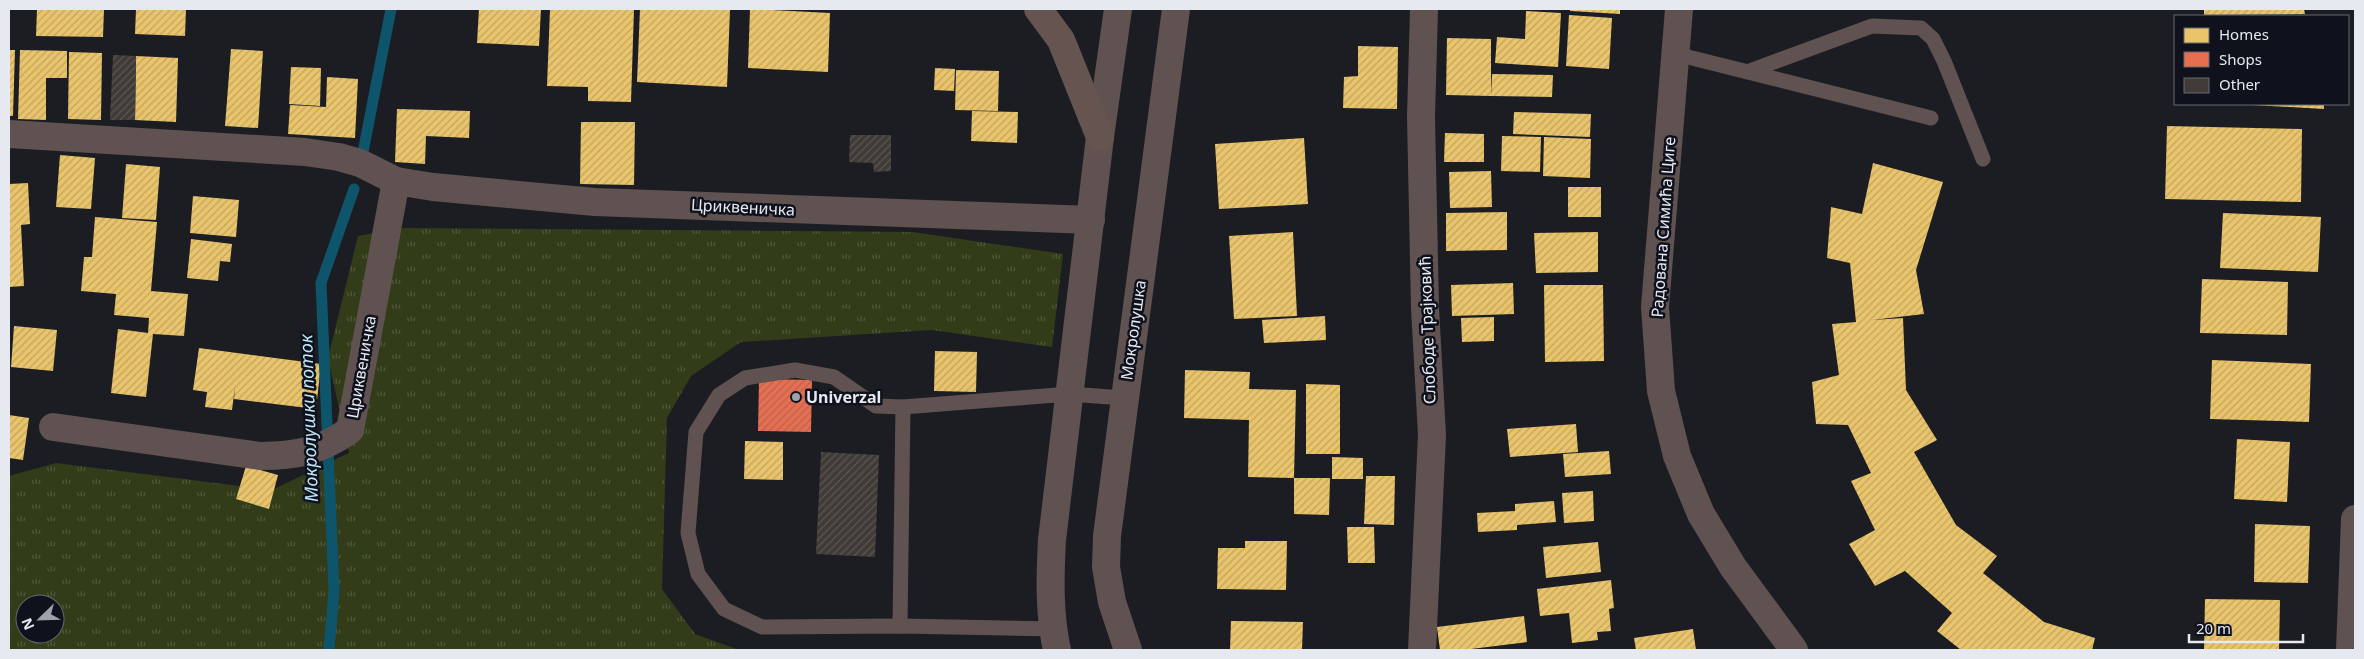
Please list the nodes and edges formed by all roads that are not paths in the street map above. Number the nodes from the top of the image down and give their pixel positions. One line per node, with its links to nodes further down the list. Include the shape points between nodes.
1 (1038, 9): 10 (main road, via 1060,40)
2 (1118, 9): 10 (street)
3 (1176, 9): 15 (street, Мокролушка)
4 (1424, 9): 22 (street, Слободе Трајковић, via 1421,127 1432,435)
5 (1679, 9): 6 (street, Радована Симића Циге)
6 (1676, 54): 7 (lane); 23 (street, Радована Симића Циге, via 1655,307 1660,391 1677,456 1701,514 1734,567)
7 (1747, 72): 8 (lane); 11 (lane, via 1872,26 1921,28 1933,39 1944,62)
8 (1932, 118)
9 (9, 134): 12 (street, Цриквеничка, via 305,152 360,163)
10 (1100, 137): 13 (street)
11 (1982, 159)
12 (396, 181): 13 (street, Цриквеничка, via 594,202); 17 (street, Цриквеничка, via 350,430 316,450 260,456)
13 (1091, 220): 14 (street)
14 (1069, 394): 15 (lane); 16 (lane); 20 (street, via 1052,540 1050,577)
15 (1124, 398): 21 (street, Мокролушка, via 1106,567 1112,602)
16 (903, 407): 19 (lane); 19 (lane, via 876,406 834,377 795,370 745,378 719,395 696,432 688,533 698,574 724,609 762,627)
17 (53, 426)
18 (2355, 519): 24 (street)
19 (900, 626): 20 (lane)
20 (1055, 640)
21 (1128, 650)
22 (1422, 650)
23 (1794, 650)
24 (2350, 650)

